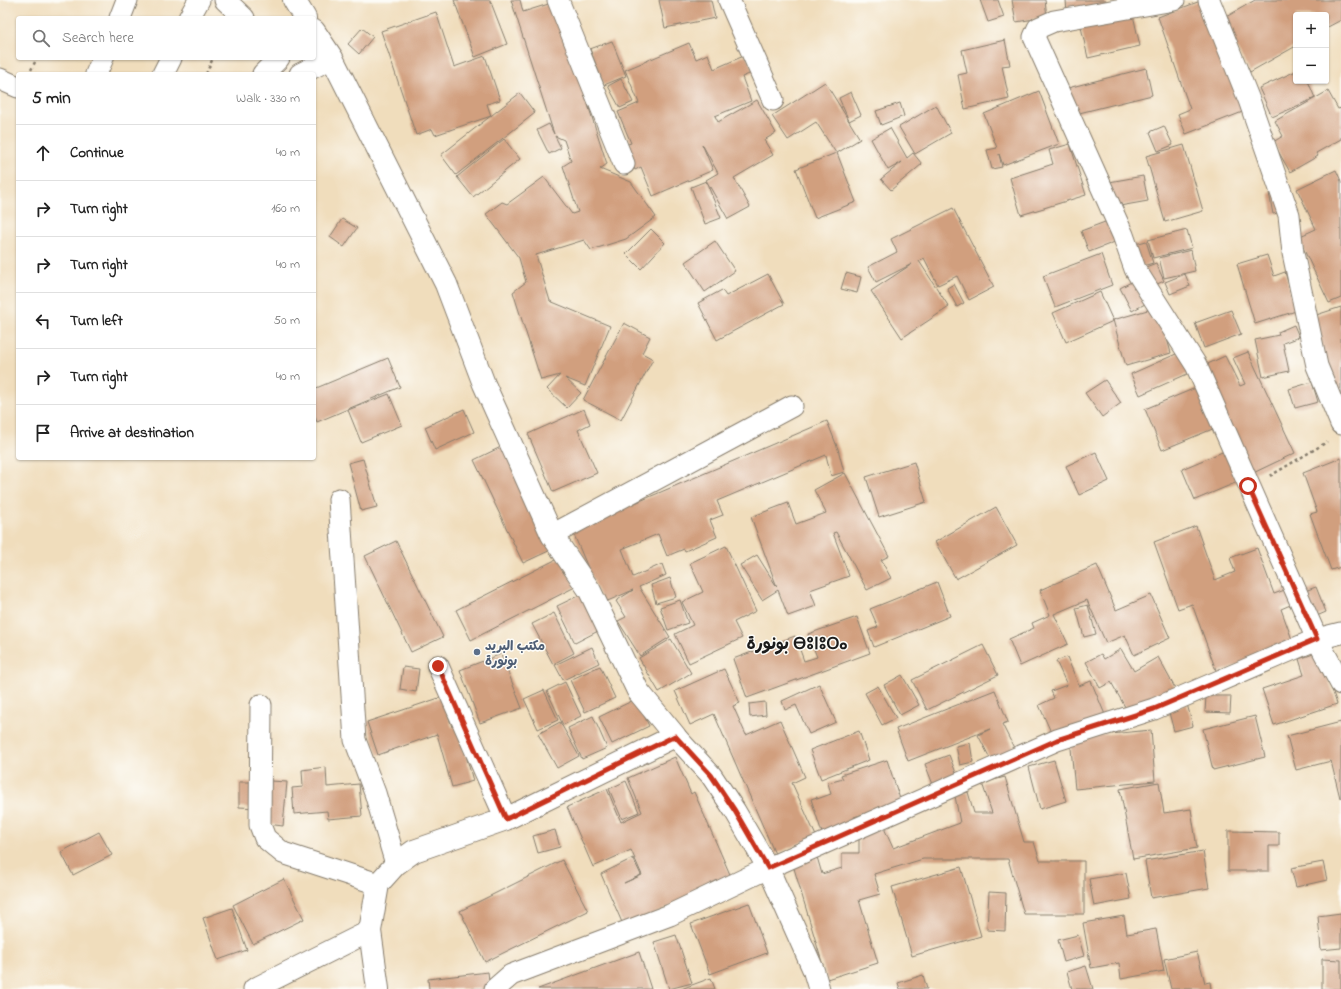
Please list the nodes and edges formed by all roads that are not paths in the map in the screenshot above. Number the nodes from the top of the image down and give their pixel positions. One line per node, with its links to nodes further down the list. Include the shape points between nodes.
1 (127, 0): 8 (street)
2 (199, 0): 9 (street)
3 (226, 0): 10 (street)
4 (558, 0): 25 (street)
5 (729, 0): 24 (street)
6 (1174, 0): 31 (street, via 1054,21 1038,28 1034,37 1123,236 1135,269 1196,365)
7 (1209, 0): 27 (street, via 1249,100 1287,208 1292,253 1317,366)
8 (121, 16)
9 (190, 16)
10 (242, 16)
11 (316, 34): 12 (street)
12 (332, 58): 21 (street); 29 (street, via 446,284 484,384)
13 (102, 60): 17 (street)
14 (170, 60): 18 (street)
15 (277, 60): 19 (street)
16 (285, 60): 20 (street)
17 (97, 72)
18 (164, 72)
19 (265, 72)
20 (294, 72)
21 (304, 72)
22 (0, 79): 23 (street)
23 (16, 85)
24 (774, 100)
25 (624, 164)
26 (792, 406): 29 (street)
27 (1341, 424)
28 (339, 499): 37 (street, via 355,740 375,793)
29 (552, 535): 35 (street, via 590,591 638,691)
30 (1341, 633): 31 (street)
31 (1317, 639): 33 (street); 38 (street, via 1154,709 1057,740)
32 (438, 666): 36 (street)
33 (1341, 684)
34 (260, 705): 39 (street, via 260,825 265,838 283,853)
35 (675, 736): 36 (street); 38 (street, via 711,775)
36 (506, 819): 37 (street, via 414,851)
37 (396, 864): 39 (street)
38 (768, 868): 43 (street, via 670,915 511,976); 44 (street, via 813,969)
39 (378, 884): 40 (street)
40 (370, 931): 41 (street); 42 (street)
41 (254, 989)
42 (378, 989)
43 (495, 989)
44 (819, 989)

